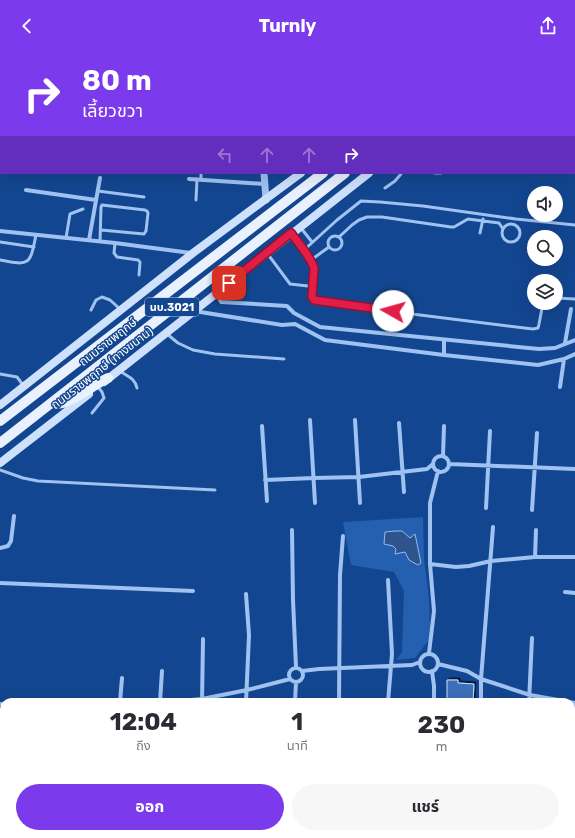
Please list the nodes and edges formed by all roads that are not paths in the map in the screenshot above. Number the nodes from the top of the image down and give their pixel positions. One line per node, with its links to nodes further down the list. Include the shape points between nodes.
1 (154, 52): 2 (lane)
2 (158, 52)
3 (201, 174): 12 (lane)
4 (264, 174): 13 (street)
5 (300, 174): 20 (main road, นบ.3021)
6 (323, 174): 80 (main road, ถนนราชพฤกษ์ / นบ.3021)
7 (344, 174): 75 (main road, ถนนราชพฤกษ์ / นบ.3021)
8 (368, 174): 29 (main road, ถนนราชพฤกษ์ (ทางขนาน) / นบ.3021)
9 (401, 174): 14 (lane)
10 (100, 178): 16 (street)
11 (189, 179): 12 (street)
12 (199, 179): 13 (street); 19 (lane)
13 (264, 184): 20 (street)
14 (385, 188)
15 (26, 190): 18 (street)
16 (98, 191): 17 (lane); 18 (street)
17 (144, 197)
18 (96, 200): 38 (street)
19 (196, 200)
20 (266, 200): 46 (main road, นบ.3021)
21 (83, 209): 37 (lane, via 70,214)
22 (465, 212): 23 (lane); 25 (lane); 41 (lane, via 361,201)
23 (483, 215): 24 (lane); 26 (lane)
24 (516, 219): 27 (lane); 28 (lane)
25 (465, 220): 26 (lane); 36 (lane, via 452,227 367,216 355,222)
26 (482, 220): 30 (lane, via 499,223); 33 (lane)
27 (516, 224): 30 (lane, via 507,224); 30 (lane, via 521,234 518,240 513,242 505,240)
28 (575, 225)
29 (300, 226): 34 (main road, ถนนราชพฤกษ์ (ทางขนาน) / นบ.3021); 41 (lane)
30 (503, 229)
31 (101, 230): 31 (lane, via 102,205 145,210 148,213 144,234); 39 (lane)
32 (0, 231): 35 (street)
33 (480, 232)
34 (291, 233): 45 (lane); 47 (main road, ถนนราชพฤกษ์ (ทางขนาน) / นบ.3021)
35 (36, 235): 37 (street); 43 (lane)
36 (339, 237): 44 (lane, via 333,236 329,239); 44 (lane, via 342,241 339,249)
37 (66, 238): 38 (street)
38 (89, 240): 39 (street)
39 (100, 241): 42 (street)
40 (0, 242): 43 (lane)
41 (312, 242): 45 (lane)
42 (115, 243): 46 (street); 50 (lane, via 114,253 117,257 140,262)
43 (34, 247): 48 (lane, via 30,258 23,263)
44 (329, 247): 49 (lane)
45 (304, 250): 49 (lane)
46 (193, 253): 58 (main road, นบ.3021)
47 (267, 253): 51 (lane, via 290,284); 52 (main road, ถนนราชพฤกษ์ (ทางขนาน) / นบ.3021)
48 (0, 260)
49 (311, 260): 57 (lane, via 314,268 312,297 316,302 533,329 538,328)
50 (139, 275)
51 (308, 286)
52 (217, 293): 59 (main road, ถนนราชพฤกษ์ (ทางขนาน) / นบ.3021); 61 (street, via 221,302 287,306 294,313 320,327)
53 (563, 298): 54 (lane)
54 (575, 299)
55 (571, 309): 63 (street)
56 (91, 310): 58 (lane, via 96,300 102,297 110,300)
57 (542, 310)
58 (121, 311): 71 (main road, นบ.3021)
59 (194, 311): 60 (main road, ถนนราชพฤกษ์ (ทางขนาน) / นบ.3021); 65 (street, via 282,325 295,324 326,340)
60 (165, 333): 66 (lane, via 193,350); 68 (main road, ถนนราชพฤกษ์ (ทางขนาน) / นบ.3021)
61 (444, 340): 63 (street, via 539,349 555,348); 65 (street)
62 (575, 340): 63 (street)
63 (565, 343)
64 (575, 354): 67 (street)
65 (444, 355): 67 (street, via 538,365)
66 (284, 359)
67 (564, 360): 73 (street)
68 (119, 369): 70 (main road, ถนนราชพฤกษ์ (ทางขนาน) / นบ.3021); 74 (lane, via 131,377)
69 (0, 374): 71 (lane, via 17,377)
70 (108, 378): 72 (main road, ถนนราชพฤกษ์ (ทางขนาน) / นบ.3021); 75 (main road, via 67,401)
71 (24, 386): 76 (main road, นบ.3021)
72 (98, 387): 77 (lane, via 104,398); 88 (main road, ถนนราชพฤกษ์ (ทางขนาน) / นบ.3021)
73 (560, 387)
74 (137, 388)
75 (50, 403): 86 (main road, ถนนราชพฤกษ์ / นบ.3021)
76 (0, 405)
77 (92, 412)
78 (310, 420): 98 (street)
79 (355, 420): 97 (street)
80 (0, 421)
81 (399, 423): 95 (street)
82 (262, 426): 99 (street)
83 (444, 426): 87 (street)
84 (490, 431): 91 (street)
85 (537, 433): 92 (street)
86 (0, 443)
87 (443, 456): 89 (street, via 436,458); 90 (street)
88 (0, 463)
89 (433, 464): 95 (street, via 427,469); 96 (street)
90 (450, 464): 91 (street); 96 (street, via 446,471)
91 (488, 465): 92 (street); 105 (street)
92 (534, 467): 93 (street); 106 (street)
93 (575, 469)
94 (0, 470): 100 (lane, via 38,481)
95 (402, 471): 97 (street); 101 (street)
96 (438, 471): 116 (street, via 430,502)
97 (359, 477): 98 (street); 104 (street)
98 (314, 478): 99 (street); 103 (street)
99 (265, 480): 102 (street)
100 (215, 490)
101 (404, 492)
102 (267, 501)
103 (315, 503)
104 (360, 503)
105 (486, 508)
106 (532, 510)
107 (14, 516): 112 (street, via 11,541 8,546)
108 (493, 527): 115 (street)
109 (292, 530): 128 (street, via 292,600)
110 (536, 530): 114 (street)
111 (343, 536): 130 (street)
112 (0, 548)
113 (575, 557): 114 (street)
114 (535, 558): 115 (street)
115 (491, 562): 116 (street, via 456,567); 136 (street)
116 (430, 564): 125 (street, via 434,611)
117 (388, 580): 129 (street)
118 (0, 583): 119 (street)
119 (193, 591)
120 (565, 592): 121 (street)
121 (575, 593)
122 (246, 594): 138 (street, via 249,635)
123 (532, 638): 139 (street)
124 (202, 639): 142 (street)
125 (429, 654): 126 (street, via 424,655); 127 (street, via 437,658)
126 (420, 662): 129 (street, via 412,666); 132 (street, via 423,670)
127 (438, 664): 132 (street); 136 (street, via 467,671)
128 (296, 667): 133 (street); 135 (street, via 290,671)
129 (392, 667): 130 (street); 147 (street)
130 (339, 669): 133 (street); 146 (street)
131 (162, 671): 141 (street)
132 (432, 671): 148 (street)
133 (302, 672): 137 (street, via 301,679)
134 (122, 678): 140 (street)
135 (290, 679): 137 (street); 138 (street)
136 (481, 679): 139 (street); 149 (street)
137 (296, 682): 145 (street)
138 (247, 690): 143 (street); 144 (street)
139 (530, 695): 150 (street); 151 (street)
140 (120, 698)
141 (160, 698)
142 (202, 698)
143 (214, 698)
144 (246, 698)
145 (295, 698)
146 (338, 698)
147 (388, 698)
148 (434, 698)
149 (481, 698)
150 (530, 698)
151 (547, 698)

